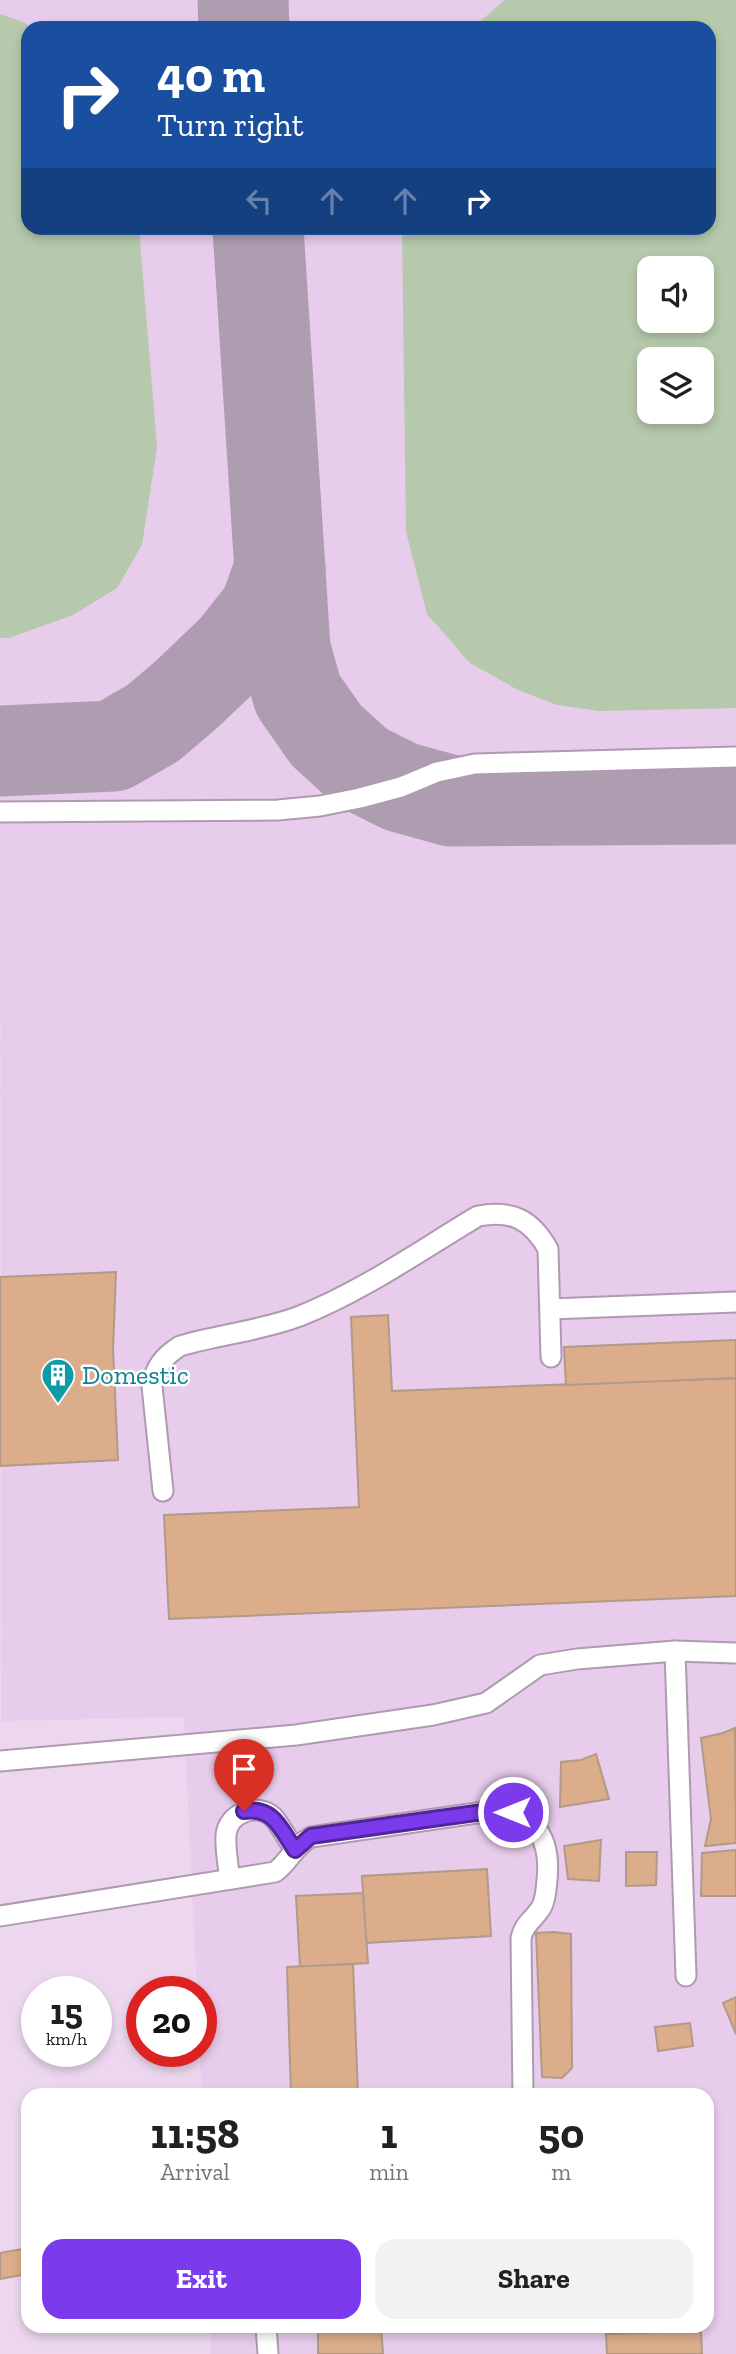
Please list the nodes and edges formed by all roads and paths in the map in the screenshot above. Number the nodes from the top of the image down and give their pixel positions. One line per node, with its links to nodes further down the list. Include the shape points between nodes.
1 (736, 757): 2 (lane, via 475,764 360,798 278,810)
2 (0, 812)
3 (736, 1302): 4 (lane)
4 (550, 1309): 5 (lane); 6 (lane, via 548,1249 540,1235 511,1215 495,1213 478,1216 354,1290 302,1315 180,1346 160,1363 152,1386)
5 (551, 1357)
6 (163, 1491)
7 (675, 1651): 8 (lane); 9 (lane, via 540,1665 486,1703 433,1715 296,1735); 13 (lane)
8 (736, 1653)
9 (0, 1761)
10 (295, 1850): 11 (lane, via 275,1872); 11 (lane, via 272,1816 244,1811 226,1833); 14 (lane, via 311,1836 497,1810 527,1819 546,1845 549,1860 545,1899 526,1923 521,1938)
11 (230, 1879): 12 (lane)
12 (0, 1916)
13 (686, 1976)
14 (523, 2088)
15 (266, 2333): 16 (lane)
16 (268, 2354)

